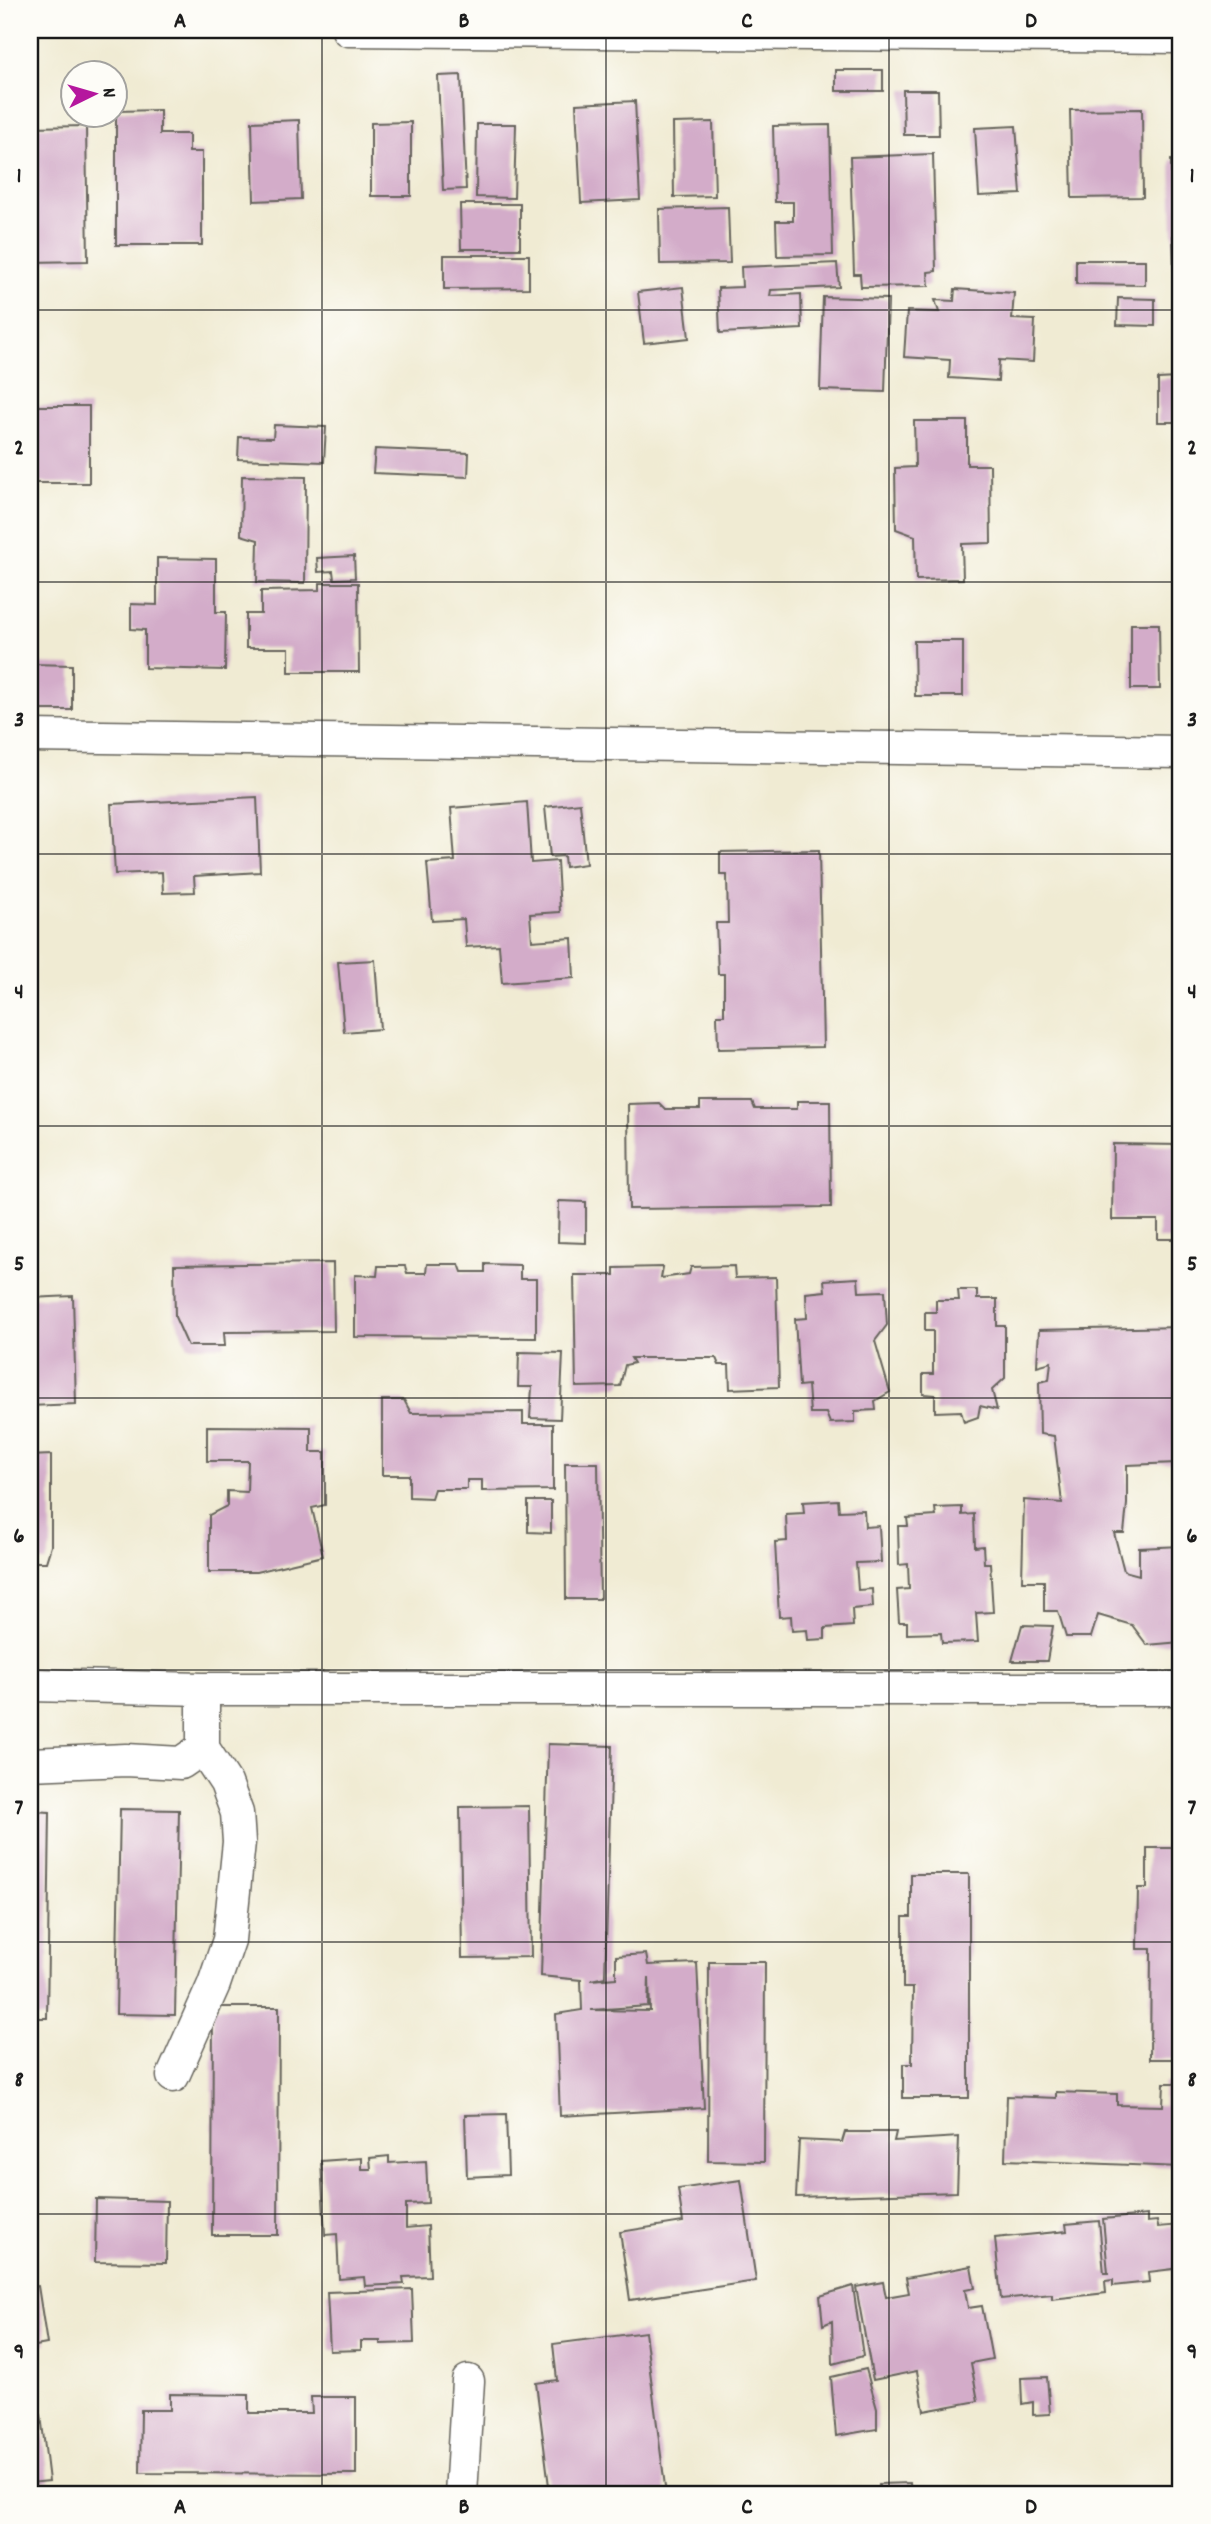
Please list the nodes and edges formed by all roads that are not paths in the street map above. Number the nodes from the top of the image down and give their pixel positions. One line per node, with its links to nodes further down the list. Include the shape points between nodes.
1 (348, 30): 2 (street)
2 (1181, 37)
3 (30, 736): 4 (street)
4 (1181, 752)
5 (30, 1685): 6 (street)
6 (203, 1689): 7 (street); 8 (street)
7 (1181, 1689)
8 (203, 1748): 9 (street, via 181,1763); 10 (street, via 226,1783 237,1813 238,1856 229,1940)
9 (30, 1764)
10 (173, 2076)
11 (468, 2381): 12 (street)
12 (461, 2494)

